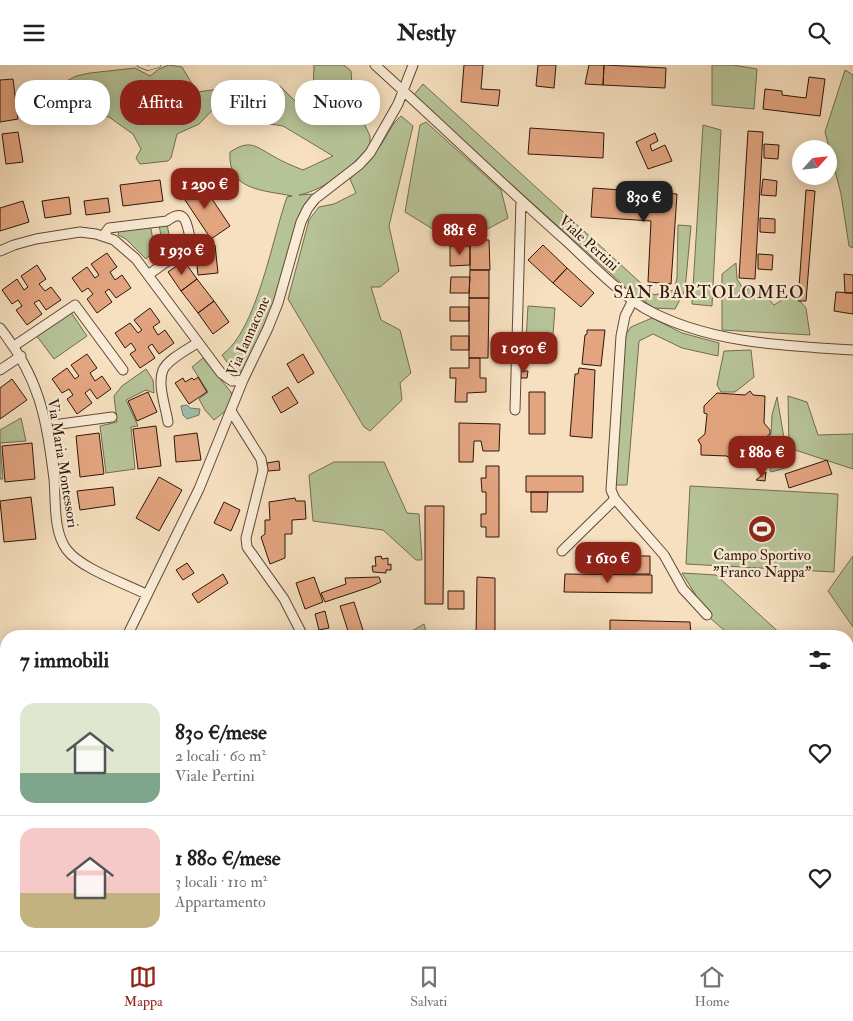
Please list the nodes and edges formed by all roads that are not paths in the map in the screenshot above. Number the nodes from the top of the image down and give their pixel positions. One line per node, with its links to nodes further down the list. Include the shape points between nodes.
1 (140, 65): 2 (lane, via 148,68)
2 (158, 65)
3 (375, 65): 5 (street, Viale Pertini)
4 (413, 65): 5 (street, Via Iannacone)
5 (403, 91): 6 (street, Viale Pertini); 18 (street, Via Iannacone, via 370,153 308,208 275,311)
6 (521, 200): 10 (street, Viale Pertini); 19 (street)
7 (103, 236): 8 (street, via 88,232 72,233); 9 (street, via 130,252); 9 (street, via 110,227 168,221 174,215 184,219 190,238 183,250)
8 (0, 251)
9 (148, 275): 12 (street)
10 (633, 300): 14 (street, Viale Pertini, via 666,318 721,335 748,341); 24 (street, via 621,336 611,490)
11 (0, 329): 13 (street, Via Maria Montessori)
12 (197, 343): 18 (street, via 228,380); 22 (street, via 168,363 163,371)
13 (14, 346): 15 (street, Via Maria Montessori); 17 (street, via 75,305)
14 (853, 350)
15 (20, 356): 16 (street); 23 (street, Via Maria Montessori, via 36,389)
16 (0, 370)
17 (123, 370)
18 (243, 381): 20 (street, Via Iannacone)
19 (515, 410)
20 (231, 411): 26 (street, Via Iannacone, via 199,489); 29 (street, via 261,459 263,470 246,538 247,547 284,599)
21 (112, 417): 23 (street)
22 (168, 422)
23 (46, 427): 26 (street, Via Maria Montessori, via 59,530 64,545 72,555 93,569)
24 (615, 499): 25 (street); 27 (street, via 664,555 683,589)
25 (562, 551)
26 (146, 595): 28 (street, Via Iannacone)
27 (707, 615)
28 (130, 630)
29 (300, 630)

